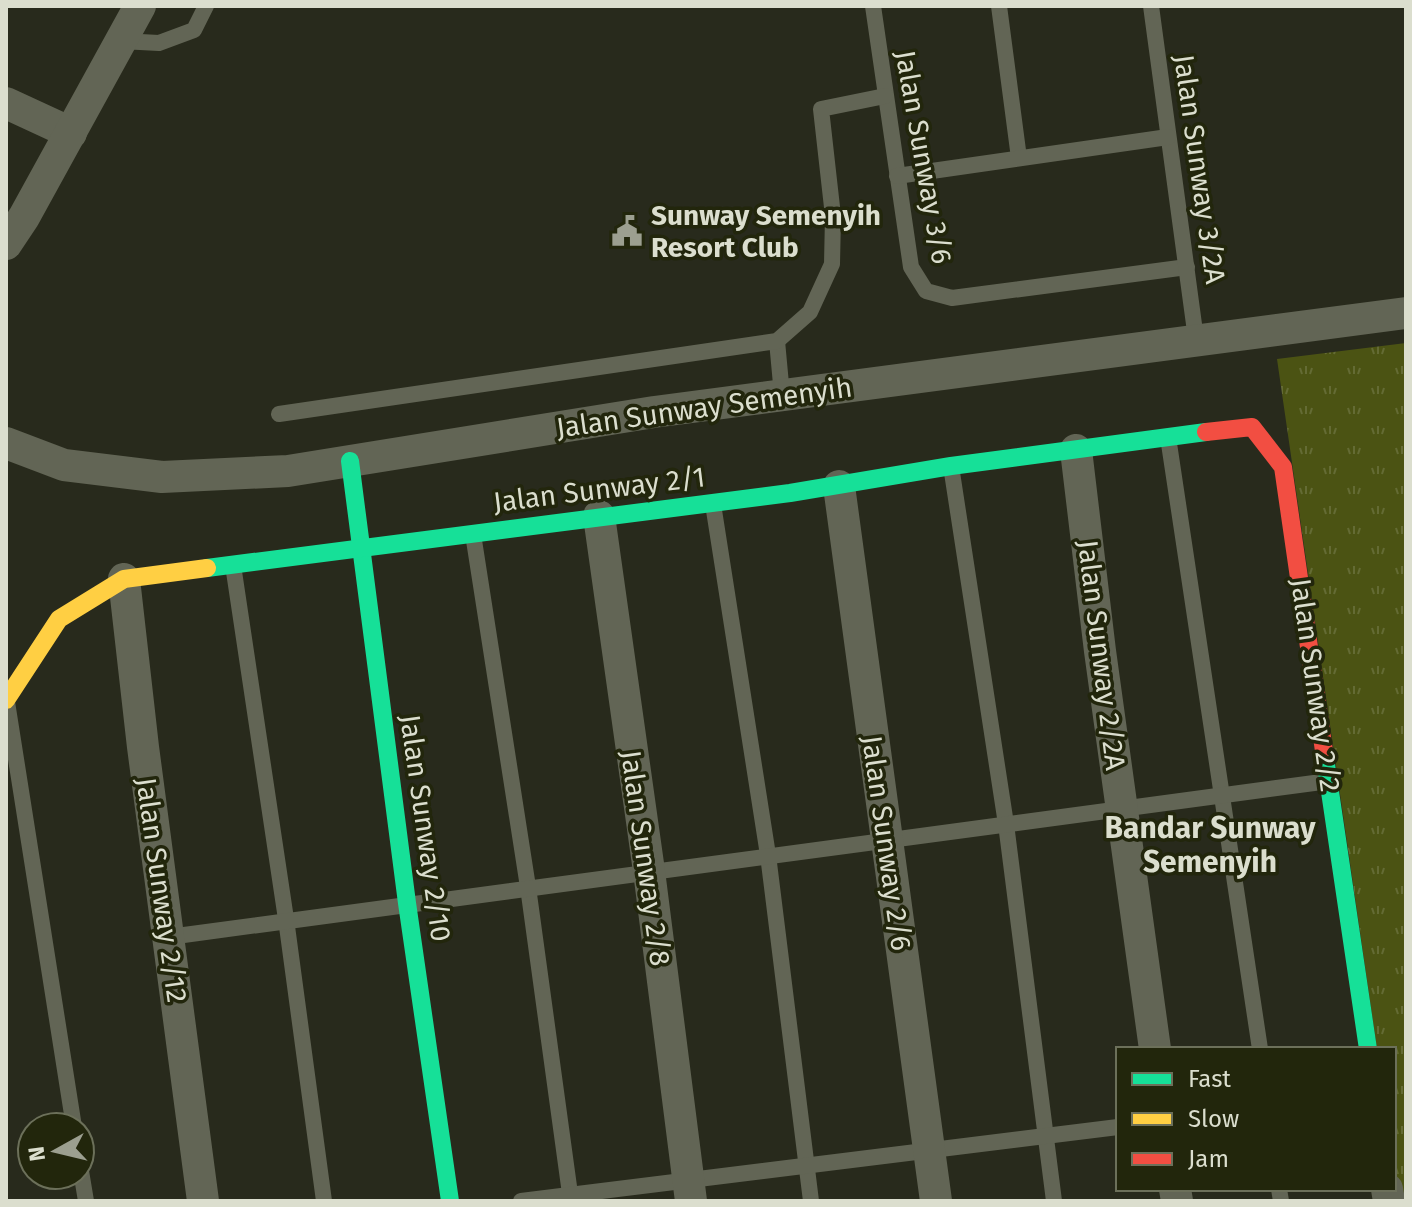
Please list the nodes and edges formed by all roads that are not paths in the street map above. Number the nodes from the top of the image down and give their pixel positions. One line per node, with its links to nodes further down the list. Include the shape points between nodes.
1 (140, 6): 6 (street)
2 (206, 6): 6 (lane, via 194,30 159,43)
3 (873, 6): 7 (lane, Jalan Sunway 3/6)
4 (999, 6): 11 (lane)
5 (1151, 6): 10 (lane, Jalan Sunway 3/2A)
6 (121, 41): 9 (street)
7 (885, 96): 12 (lane, Jalan Sunway 3/6); 17 (lane, via 821,109 833,216 832,264 810,312)
8 (6, 103): 9 (street)
9 (71, 133): 13 (street)
10 (1168, 137): 11 (lane); 14 (lane, Jalan Sunway 3/2A)
11 (1019, 158): 12 (lane)
12 (897, 176): 14 (lane, Jalan Sunway 3/6, via 911,267 926,291 952,298)
13 (6, 244)
14 (1187, 267): 16 (lane, Jalan Sunway 3/2A)
15 (1406, 313): 16 (street, Jalan Sunway Semenyih)
16 (1196, 339): 18 (street, Jalan Sunway Semenyih)
17 (777, 341): 18 (lane); 19 (lane)
18 (782, 395): 24 (street, Jalan Sunway Semenyih)
19 (279, 414)
20 (1252, 427): 21 (street, Jalan Sunway 2/1); 34 (street, Jalan Sunway 2/2, via 1283,467)
21 (1168, 436): 23 (street, Jalan Sunway 2/1); 35 (lane)
22 (6, 443): 24 (street, Jalan Sunway Semenyih, via 64,465 162,477 288,471)
23 (1076, 450): 25 (street, Jalan Sunway 2/1); 36 (street, Jalan Sunway 2/2A)
24 (350, 461): 30 (street, Jalan Sunway 2/10)
25 (951, 466): 26 (street, Jalan Sunway 2/1); 37 (lane)
26 (839, 486): 27 (street, Jalan Sunway 2/1); 38 (street, Jalan Sunway 2/6)
27 (713, 502): 28 (street, Jalan Sunway 2/1); 39 (lane)
28 (599, 516): 29 (street, Jalan Sunway 2/1); 40 (street, Jalan Sunway 2/8)
29 (473, 533): 30 (street, Jalan Sunway 2/1); 41 (lane)
30 (361, 547): 31 (street, Jalan Sunway 2/1); 42 (street, Jalan Sunway 2/10)
31 (233, 564): 32 (street, Jalan Sunway 2/1); 43 (lane)
32 (124, 579): 33 (street, Jalan Sunway 2/1, via 59,619); 44 (street, Jalan Sunway 2/12)
33 (6, 699): 48 (lane)
34 (1330, 781): 35 (lane); 47 (street, Jalan Sunway 2/2)
35 (1220, 795): 36 (lane); 46 (lane)
36 (1121, 809): 37 (lane); 45 (street, Jalan Sunway 2/2A)
37 (1006, 824): 38 (lane); 50 (lane)
38 (886, 840): 39 (lane); 51 (street, Jalan Sunway 2/6)
39 (768, 855): 40 (lane); 52 (lane)
40 (649, 871): 41 (lane); 53 (street, Jalan Sunway 2/8)
41 (528, 887): 42 (lane); 54 (lane)
42 (407, 903): 43 (lane); 57 (street, Jalan Sunway 2/10)
43 (286, 919): 44 (lane); 56 (lane)
44 (169, 937): 55 (street, Jalan Sunway 2/12)
45 (1155, 1047)
46 (1260, 1047)
47 (1368, 1047)
48 (71, 1111)
49 (1116, 1127): 50 (lane)
50 (1046, 1136): 51 (lane); 61 (lane)
51 (929, 1151): 52 (lane); 60 (street, Jalan Sunway 2/6)
52 (806, 1166): 53 (lane); 59 (lane)
53 (689, 1191): 54 (lane)
54 (570, 1198): 58 (lane)
55 (203, 1201)
56 (324, 1201)
57 (450, 1201)
58 (521, 1201)
59 (811, 1201)
60 (936, 1201)
61 (1054, 1201)

